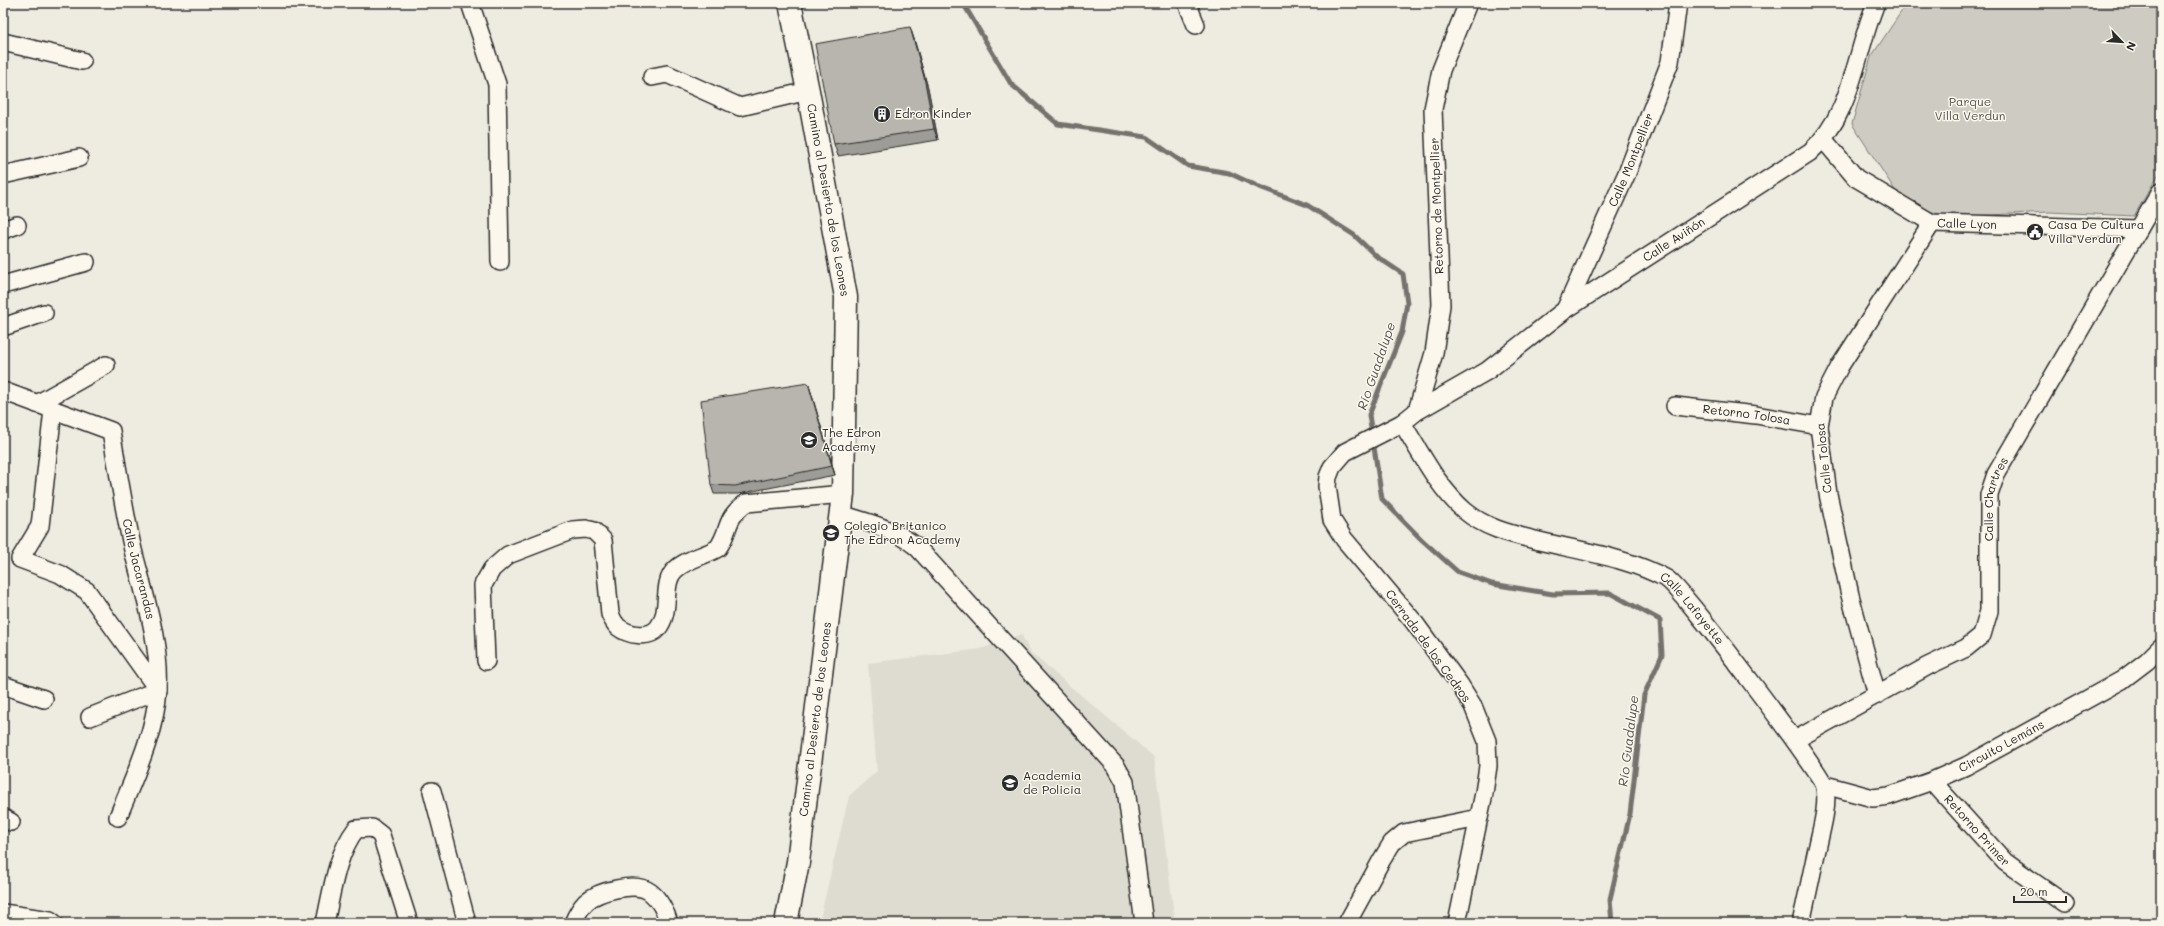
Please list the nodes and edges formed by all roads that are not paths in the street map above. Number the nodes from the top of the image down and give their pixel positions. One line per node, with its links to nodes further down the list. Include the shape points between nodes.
1 (470, 3): 19 (street, via 497,84)
2 (790, 3): 11 (main road, Camino al Desierto de los Leones)
3 (1187, 3): 7 (street)
4 (1468, 3): 29 (street, Retorno de Montpellier, via 1441,70 1433,109 1441,305 1434,353)
5 (1678, 3): 21 (street, Calle Montpellier, via 1670,62 1627,174)
6 (1876, 3): 12 (street, Calle Aviñón, via 1842,109)
7 (1196, 25)
8 (3, 42): 9 (street)
9 (82, 61)
10 (652, 77): 11 (street, via 667,74 740,107)
11 (808, 91): 32 (main road, Camino al Desierto de los Leones, via 846,297)
12 (1824, 140): 16 (street, Calle Lyon, via 1856,178); 21 (street, Calle Aviñón, via 1810,152)
13 (78, 158): 14 (street)
14 (3, 175)
15 (2161, 191): 17 (street, Calle Chartres)
16 (1932, 223): 17 (street, Calle Lyon); 31 (street, Calle Tolosa, via 1840,366 1824,396)
17 (2139, 229): 37 (street, Calle Chartres, via 1996,474 1989,495 1989,612 1982,635 1966,648)
18 (86, 262): 20 (street)
19 (500, 262)
20 (3, 285)
21 (1565, 310): 29 (street, Calle Aviñón, via 1487,371)
22 (44, 313): 23 (street)
23 (3, 327)
24 (106, 365): 26 (street)
25 (3, 391): 26 (street, Calle Jacarandas)
26 (37, 404): 28 (street, Calle Jacarandas)
27 (1675, 406): 31 (street, Retorno Tolosa, via 1756,415)
28 (53, 410): 36 (street, Calle Jacarandas, via 111,431 133,550 147,600 156,657); 36 (street, via 40,526 20,559 60,574 87,591)
29 (1417, 412): 30 (street, Calle Aviñón)
30 (1400, 424): 40 (street, Calle Lafayette, via 1442,487 1466,512 1487,526 1640,566 1670,580); 45 (street, Cerrada de los Cedros, via 1345,452 1336,460 1328,477 1332,520 1344,539 1414,622 1473,706 1487,741 1488,766)
31 (1818, 426): 37 (street, Calle Tolosa, via 1828,494 1846,580)
32 (842, 504): 34 (street, via 746,503 741,506 730,518 718,548 674,570 669,578 666,614 653,633 631,634 615,623 610,614 603,540 594,530 573,530 508,556 492,569 483,585); 54 (main road, Camino al Desierto de los Leones, via 798,862); 55 (street, via 903,536 917,547 1116,766 1125,782)
33 (2161, 647): 41 (street, Circuito Lemáns, via 2122,680 1966,766)
34 (486, 661)
35 (3, 685): 38 (street)
36 (158, 690): 39 (street); 44 (street, Calle Jacarandas, via 146,748)
37 (1877, 694): 40 (street, Calle Chartres)
38 (44, 699)
39 (90, 717)
40 (1795, 740): 42 (street, Calle Lafayette)
41 (1932, 781): 42 (street, Circuito Lemáns, via 1888,796 1873,798); 46 (street, Retorno Primer, via 2005,862)
42 (1825, 785): 58 (street, Calle Lafayette, via 1826,807)
43 (432, 791): 51 (street)
44 (118, 817)
45 (1479, 818): 56 (street, via 1404,833 1388,849); 57 (street, Cerrada de los Cedros)
46 (2065, 904)
47 (3, 913): 48 (street, via 50,920)
48 (54, 923)
49 (325, 923): 50 (street, via 335,877 348,839 356,829 372,828 381,835)
50 (409, 923)
51 (467, 923)
52 (573, 923): 53 (street, via 586,902 600,893 632,886 650,891 667,913)
53 (669, 923)
54 (786, 923)
55 (1144, 923)
56 (1347, 923)
57 (1457, 923)
58 (1801, 923)

